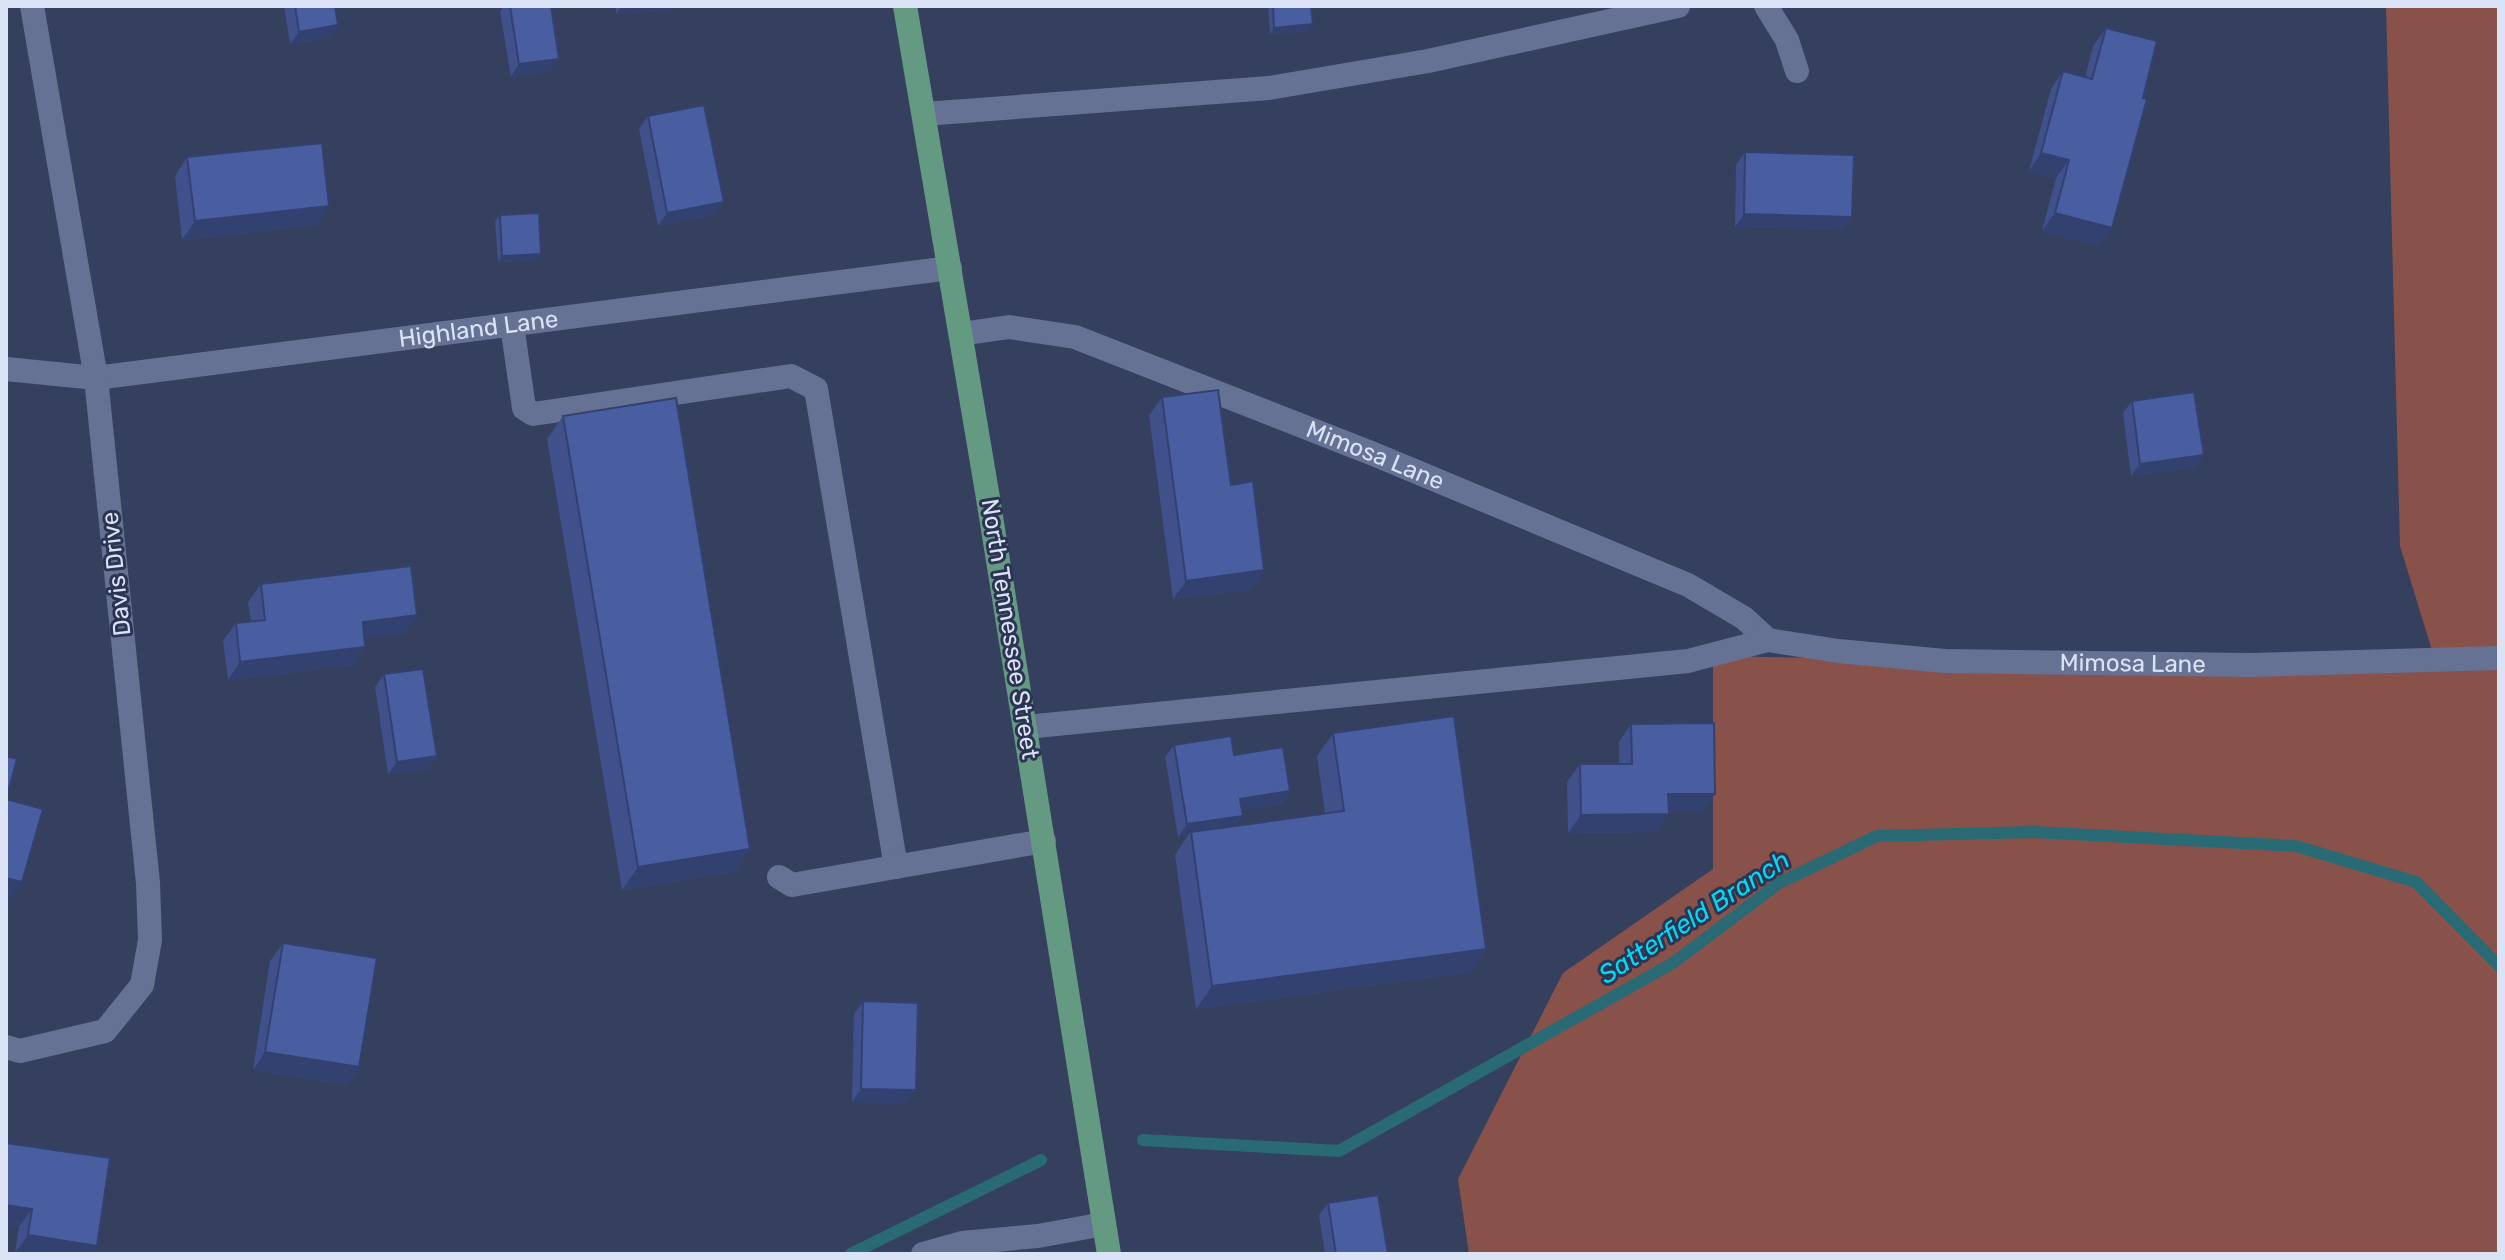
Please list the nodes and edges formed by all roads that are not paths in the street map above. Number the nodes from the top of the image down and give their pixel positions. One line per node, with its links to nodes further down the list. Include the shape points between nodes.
1 (32, 6): 11 (street, Davis Drive)
2 (905, 6): 6 (main road, North Tennessee Street)
3 (1678, 6): 6 (street, via 1428,61 1269,88)
4 (1766, 6): 5 (street, via 1787,40)
5 (1797, 71)
6 (924, 114): 7 (main road, North Tennessee Street)
7 (950, 268): 8 (street, Highland Lane); 9 (main road, North Tennessee Street)
8 (512, 325): 11 (street, Highland Lane); 16 (street, via 524,408 533,414 791,376 816,389)
9 (961, 334): 12 (street, Mimosa Lane, via 1009,327 1075,337 1390,460 1688,585 1744,618); 14 (main road, North Tennessee Street)
10 (6, 369): 11 (street, Highland Lane)
11 (96, 378): 18 (street, Davis Drive, via 150,940 142,985 105,1031 20,1051)
12 (1768, 640): 13 (street, Mimosa Lane, via 1945,661 2251,665); 14 (street, Mimosa Lane, via 1688,661)
13 (2499, 658)
14 (1026, 727): 15 (main road, North Tennessee Street)
15 (1044, 841): 16 (street); 19 (main road, North Tennessee Street)
16 (896, 867): 17 (street, via 792,885)
17 (779, 877)
18 (6, 1047)
19 (1104, 1224): 20 (street); 22 (main road, North Tennessee Street)
20 (997, 1247): 21 (street, via 962,1243)
21 (923, 1254)
22 (1109, 1254)

